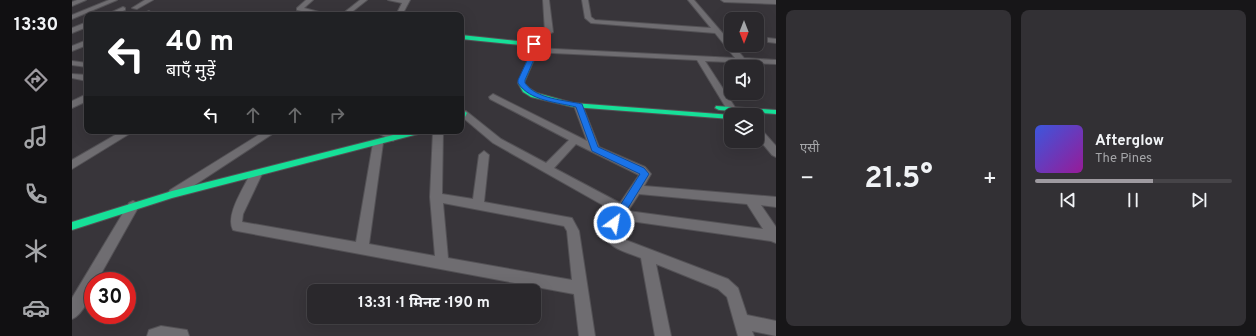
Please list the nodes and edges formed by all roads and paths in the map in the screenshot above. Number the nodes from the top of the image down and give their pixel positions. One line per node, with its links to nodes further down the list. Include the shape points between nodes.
1 (83, 0): 14 (street)
2 (104, 0): 11 (street)
3 (150, 0): 15 (street)
4 (310, 0): 20 (street, via 298,8)
5 (364, 0): 21 (street)
6 (391, 0): 12 (street)
7 (546, 0): 27 (street)
8 (584, 0): 26 (street, via 588,18 593,22)
9 (691, 0): 26 (street)
10 (724, 0): 13 (street)
11 (113, 1): 18 (street)
12 (407, 1): 22 (street)
13 (776, 2)
14 (72, 4)
15 (135, 8)
16 (123, 9): 19 (street)
17 (84, 12): 23 (street)
18 (85, 12)
19 (116, 12)
20 (304, 12)
21 (348, 12)
22 (401, 12)
23 (72, 17)
24 (84, 25): 25 (street)
25 (72, 31)
26 (718, 31): 33 (street)
27 (549, 32)
28 (464, 37): 31 (street, via 532,44 536,45)
29 (84, 43): 30 (street)
30 (72, 49)
31 (535, 50): 32 (street); 42 (street, via 521,83 529,92)
32 (699, 58): 33 (street); 45 (street)
33 (741, 60)
34 (764, 61): 36 (street)
35 (72, 62): 37 (street)
36 (776, 62)
37 (84, 64)
38 (72, 76): 39 (street)
39 (84, 78)
40 (493, 97): 60 (street)
41 (84, 99): 43 (street)
42 (556, 99): 44 (street); 46 (street, via 571,97)
43 (72, 105)
44 (579, 106): 49 (street); 61 (street)
45 (729, 108)
46 (724, 112)
47 (764, 112): 48 (street)
48 (776, 112)
49 (724, 113)
50 (464, 116): 65 (street, via 497,141)
51 (764, 119): 52 (street)
52 (776, 120)
53 (124, 134): 64 (street)
54 (267, 134): 68 (street)
55 (408, 134): 58 (street)
56 (438, 134): 69 (street)
57 (378, 137): 58 (street); 66 (street); 77 (street)
58 (393, 138)
59 (764, 138): 62 (street)
60 (575, 139): 61 (street); 65 (street)
61 (595, 149): 67 (street, via 641,170 645,174 644,178)
62 (776, 152)
63 (484, 155): 72 (street)
64 (72, 165)
65 (548, 169): 74 (street)
66 (256, 174): 68 (street); 77 (street, via 237,214 237,226)
67 (635, 189): 70 (street); 74 (street)
68 (172, 195): 73 (street)
69 (436, 197): 72 (street); 79 (street)
70 (750, 200): 71 (street); 76 (street)
71 (776, 202)
72 (478, 204): 80 (street, via 568,222 573,230)
73 (133, 206): 75 (street); 81 (street)
74 (620, 212): 76 (street); 78 (street, via 609,231 610,236 618,243)
75 (72, 226)
76 (775, 237)
77 (362, 248): 79 (street)
78 (647, 255): 82 (street, via 724,284 733,293); 87 (street)
79 (442, 262): 80 (street)
80 (580, 288): 86 (street)
81 (72, 312)
82 (741, 321): 83 (street); 88 (street)
83 (776, 329)
84 (155, 336): 85 (street)
85 (181, 336)
86 (587, 336)
87 (663, 336)
88 (746, 336)

